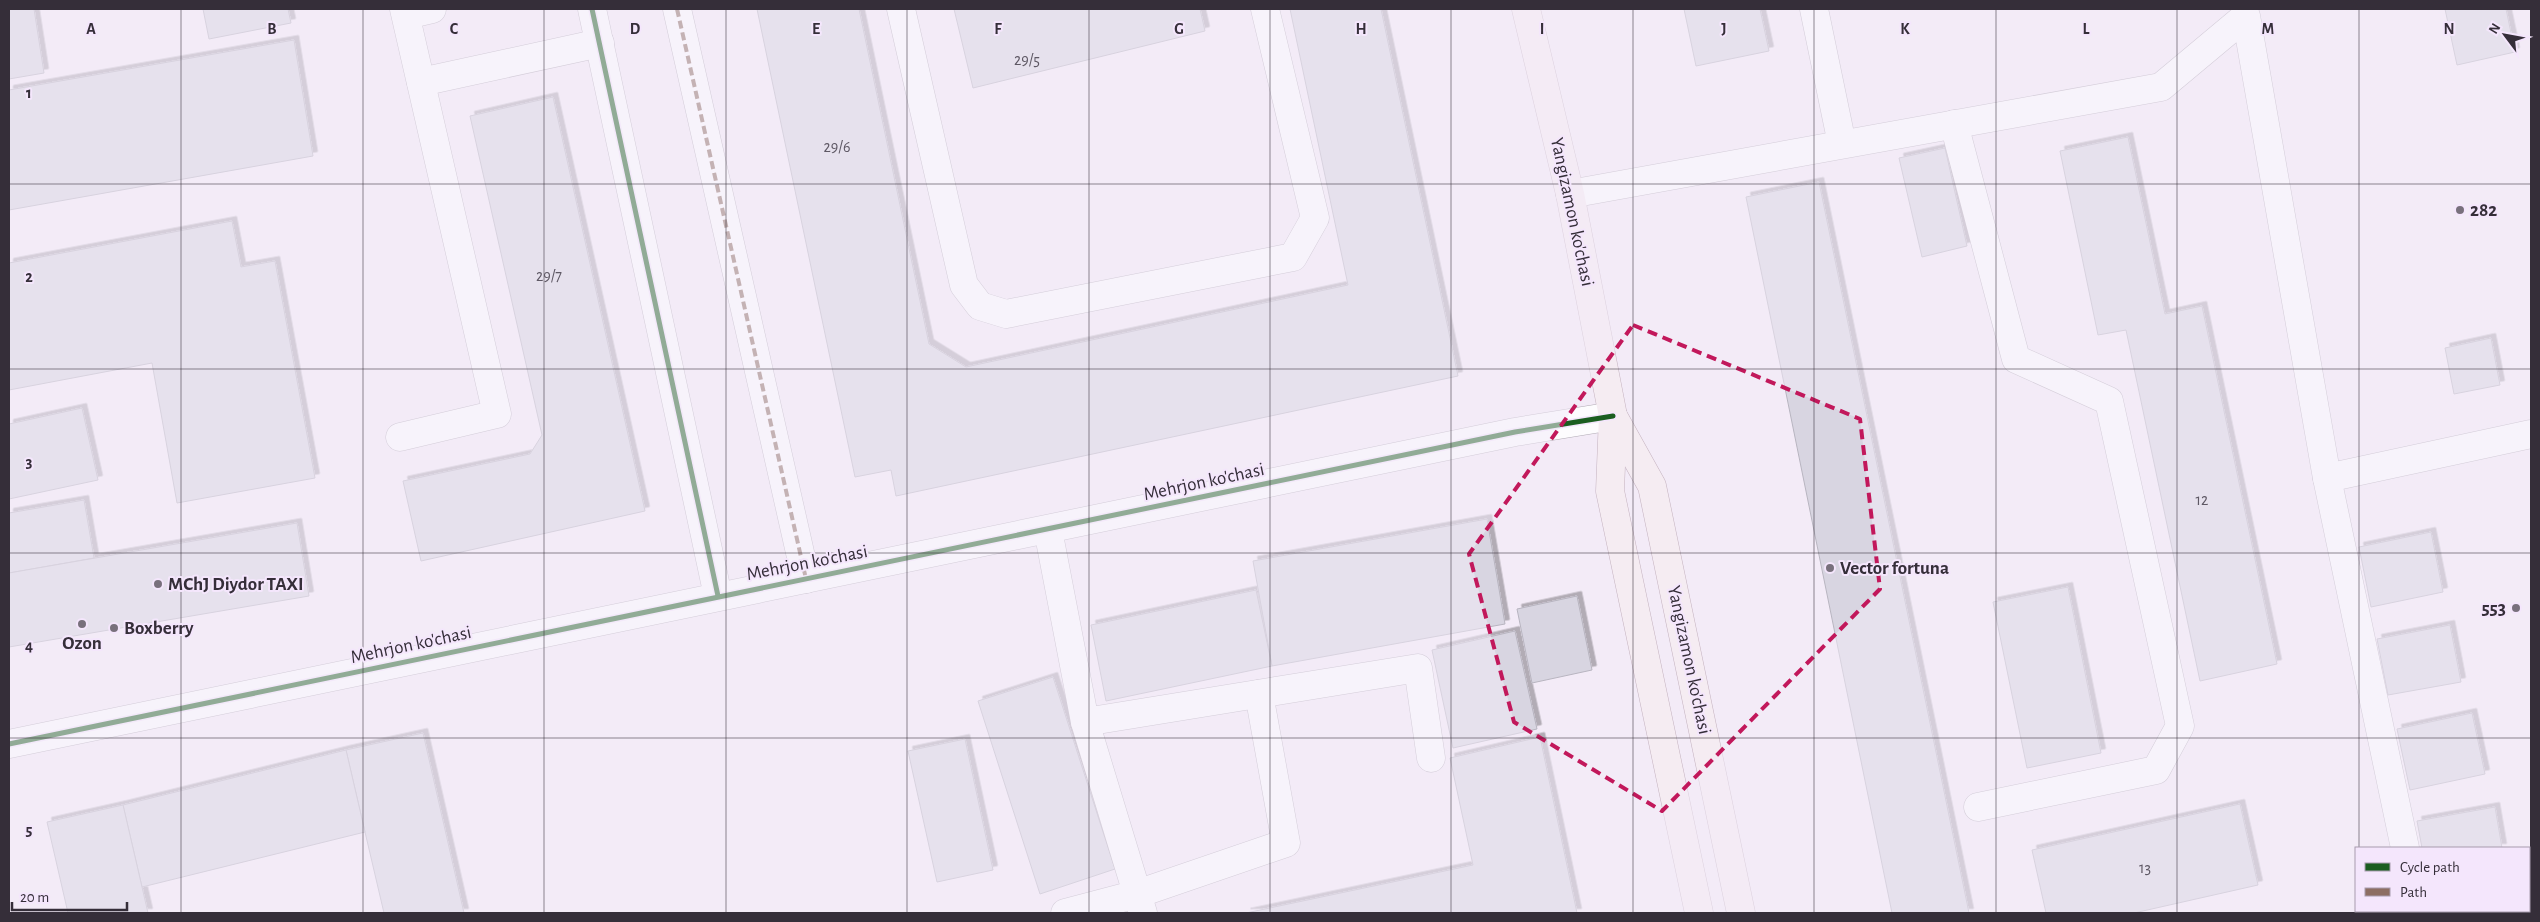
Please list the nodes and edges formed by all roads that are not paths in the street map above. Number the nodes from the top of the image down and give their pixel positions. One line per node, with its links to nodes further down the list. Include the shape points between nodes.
1 (432, 9): 8 (street)
2 (592, 9): 9 (street)
3 (677, 9): 19 (street)
4 (900, 9): 5 (street, via 964,285 980,306 1006,314 1293,257 1315,218)
5 (1265, 9)
6 (1526, 9): 13 (main road, Yangizamon ko'chasi)
7 (1814, 9): 12 (street)
8 (405, 12): 10 (street)
9 (600, 43): 10 (street); 20 (street)
10 (421, 82): 16 (street, via 497,414)
11 (1954, 124): 12 (street); 17 (street, via 2160,87 2246,16); 25 (street, via 2016,359 2109,401 2180,726 2156,770)
12 (1842, 144): 13 (street)
13 (1570, 194): 14 (main road, Yangizamon ko'chasi)
14 (1613, 416): 18 (street, Mehrjon ko'chasi, via 1515,432); 29 (main road, Yangizamon ko'chasi, via 1610,491); 30 (main road, Yangizamon ko'chasi, via 1652,486)
15 (2531, 434): 17 (street)
16 (400, 437)
17 (2327, 478): 26 (street)
18 (1048, 530): 19 (street, Mehrjon ko'chasi); 22 (street)
19 (806, 579): 20 (street, Mehrjon ko'chasi)
20 (718, 596): 23 (street, Mehrjon ko'chasi)
21 (1259, 694): 22 (street); 24 (street, via 1418,668); 27 (street, via 1286,843)
22 (1085, 722): 27 (street)
23 (9, 744)
24 (1432, 758)
25 (1978, 806)
26 (2405, 847)
27 (1140, 904): 28 (street)
28 (1065, 913)
29 (1699, 913)
30 (1741, 913)

